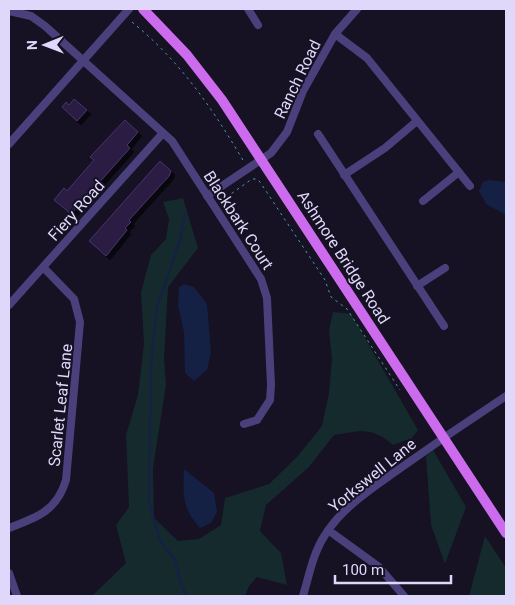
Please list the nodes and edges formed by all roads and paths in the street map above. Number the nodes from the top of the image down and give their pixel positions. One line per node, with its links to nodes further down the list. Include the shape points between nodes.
1 (129, 9): 9 (street)
2 (143, 9): 14 (main road, Ashmore Bridge Road, via 205,77)
3 (248, 9): 7 (street)
4 (357, 9): 8 (street, Ranch Road)
5 (9, 11): 9 (street, Blackbark Court, via 38,20)
6 (132, 22): 15 (path, via 162,48 186,76 218,117)
7 (258, 25)
8 (335, 34): 10 (street, via 367,58); 14 (street, Ranch Road, via 303,91 287,132 272,153)
9 (83, 61): 11 (street, Blackbark Court); 13 (street)
10 (417, 121): 16 (street); 17 (street)
11 (163, 133): 19 (street, Blackbark Court, via 172,141); 21 (street, Fiery Road)
12 (318, 134): 17 (street)
13 (9, 144)
14 (262, 160): 19 (street, Ranch Road); 29 (main road, Ashmore Bridge Road)
15 (244, 162)
16 (459, 172): 18 (street); 20 (street)
17 (344, 175): 23 (street)
18 (470, 186)
19 (208, 196): 26 (path, via 220,202 257,178 325,280 331,297 347,309); 28 (street, Blackbark Court, via 261,279 267,298 270,400 257,420)
20 (423, 200)
21 (43, 268): 24 (street, Fiery Road); 30 (street, Scarlet Leaf Lane, via 74,298 80,322 66,480 61,495 49,510)
22 (444, 268): 23 (street)
23 (418, 286): 25 (street)
24 (9, 305)
25 (444, 326)
26 (400, 390)
27 (506, 396): 29 (street, Yorkswell Lane)
28 (244, 424)
29 (444, 436): 31 (street, Yorkswell Lane, via 372,489 340,515); 32 (main road, Ashmore Bridge Road)
30 (9, 528)
31 (328, 530): 35 (street, Yorkswell Lane, via 317,551); 36 (street, via 379,567)
32 (506, 533)
33 (9, 572): 34 (street)
34 (17, 596)
35 (303, 596)
36 (404, 596)

